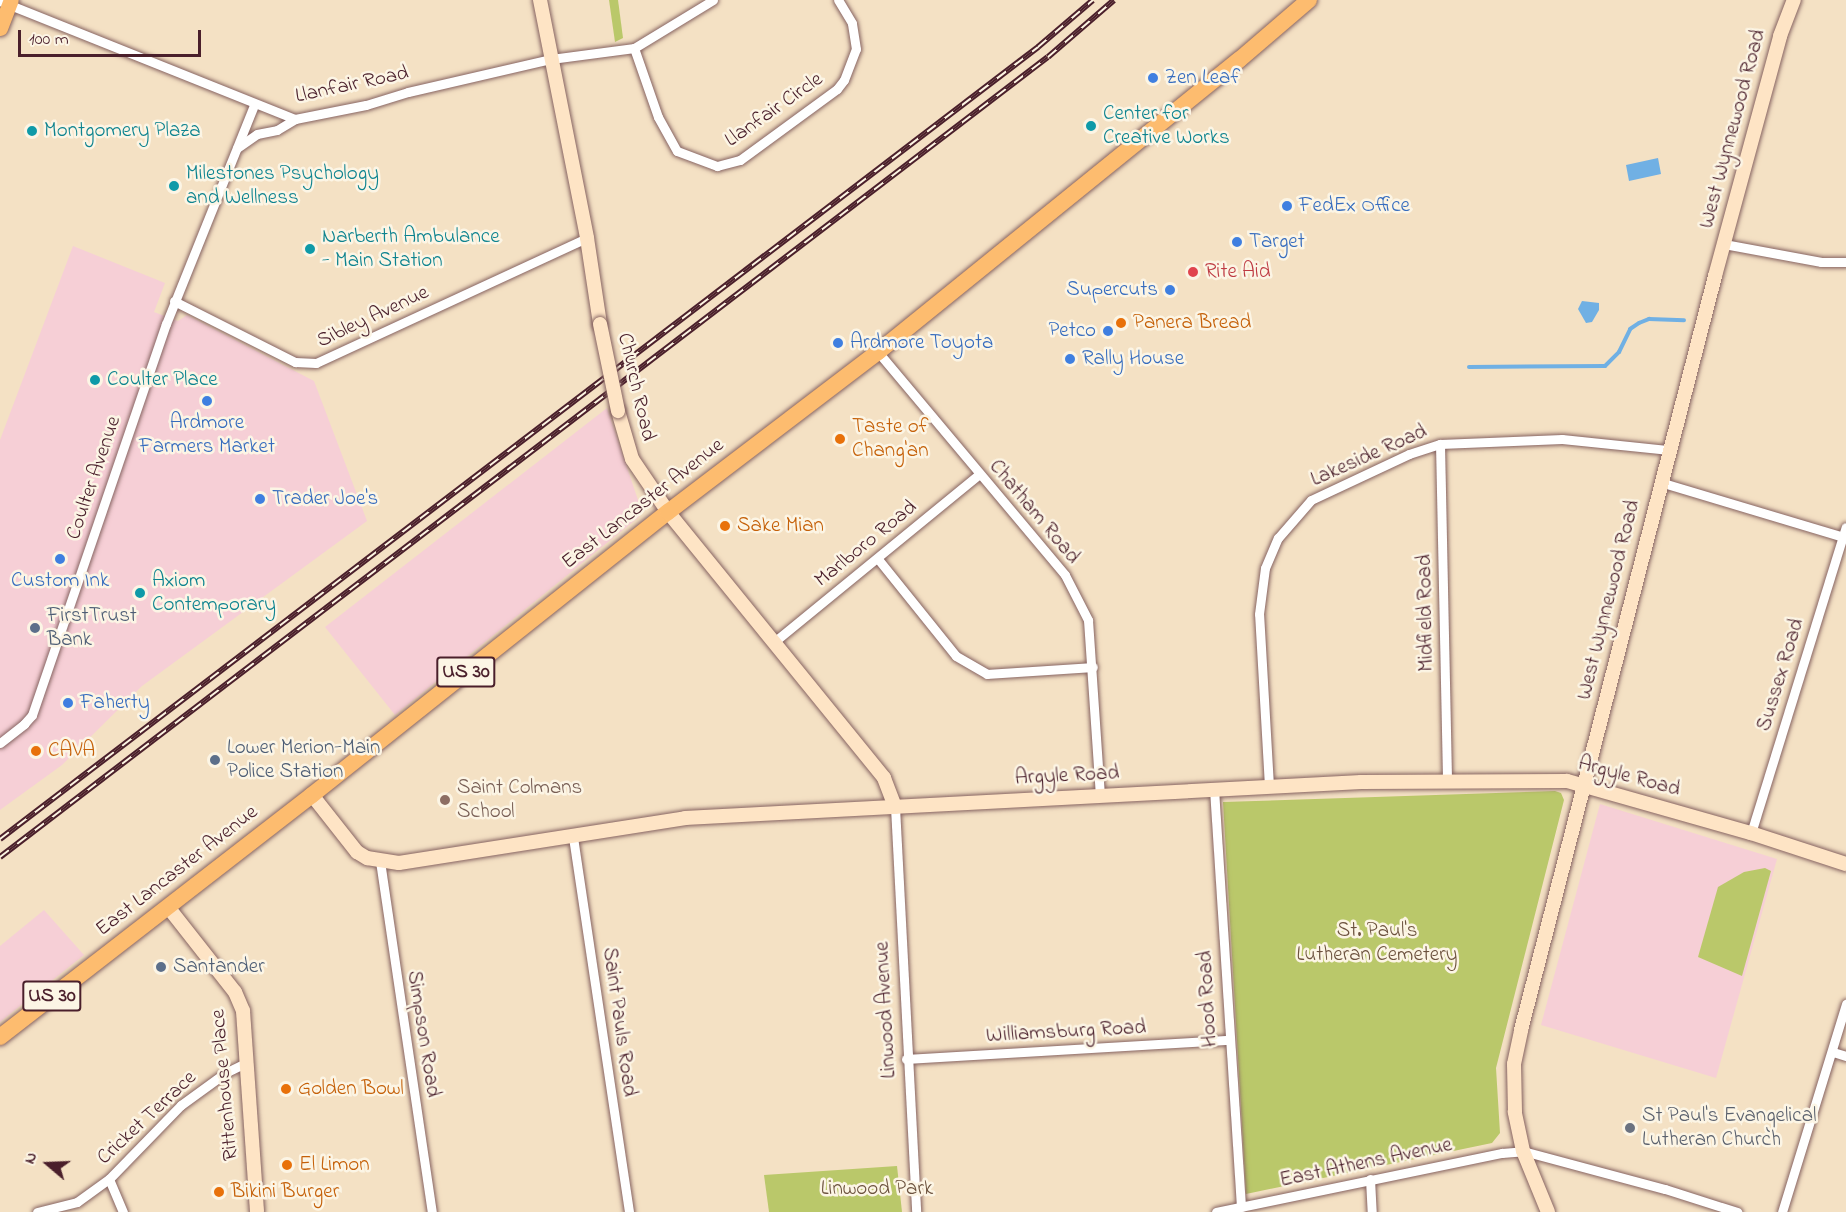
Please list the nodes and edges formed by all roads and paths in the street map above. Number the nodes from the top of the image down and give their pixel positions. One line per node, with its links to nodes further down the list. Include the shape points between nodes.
1 (540, 0): 9 (street, Church Road)
2 (713, 0): 8 (street)
3 (838, 0): 8 (street, Llanfair Circle, via 852,23 856,49 844,80 740,160 726,164 717,165 677,151 658,117)
4 (1309, 0): 17 (highway, East Lancaster Avenue / US 30)
5 (1794, 0): 14 (street, West Wynnewood Road, via 1780,36)
6 (7, 2): 7 (main road); 10 (street, Llanfair Road)
7 (0, 28)
8 (634, 48): 9 (street)
9 (551, 59): 11 (street, Llanfair Road); 13 (street, Church Road)
10 (254, 105): 11 (street, Llanfair Road); 12 (street, Coulter Avenue)
11 (295, 119): 12 (street, via 277,130 257,134)
12 (237, 148): 16 (street, Coulter Avenue)
13 (587, 238): 16 (street, Sibley Avenue, via 316,363 295,362); 22 (street, Church Road, bridge, via 600,324 632,459)
14 (1724, 244): 15 (street, via 1821,262); 19 (street, West Wynnewood Road)
15 (1846, 262)
16 (174, 301): 28 (street, Coulter Avenue, via 32,715)
17 (878, 352): 20 (street, Chatham Road); 22 (highway, East Lancaster Avenue / US 30)
18 (1440, 444): 19 (street, Lakeside Road, via 1562,439); 29 (street, Midfield Road); 31 (street, Lakeside Road, via 1328,490 1311,501 1278,538 1265,568 1259,614)
19 (1669, 450): 21 (street, West Wynnewood Road)
20 (979, 474): 25 (street, Marlboro Road); 27 (street, Chatham Road, via 1065,575 1088,620)
21 (1660, 483): 24 (street); 30 (street, West Wynnewood Road)
22 (668, 512): 26 (street, Church Road); 33 (highway, East Lancaster Avenue / US 30)
23 (1846, 527): 24 (street, Sussex Road)
24 (1843, 537): 36 (street, Sussex Road)
25 (878, 559): 26 (street, Marlboro Road); 27 (street, via 956,656 987,674)
26 (774, 642): 35 (street, Church Road, via 884,778)
27 (1093, 667): 34 (street, Chatham Road)
28 (0, 743)
29 (1447, 782): 30 (street, Argyle Road); 31 (street, Argyle Road)
30 (1584, 784): 36 (street, Argyle Road); 48 (street, West Wynnewood Road, via 1514,1064 1515,1112)
31 (1269, 786): 32 (street, Argyle Road)
32 (1214, 789): 34 (street, Argyle Road); 43 (street, Hood Road)
33 (312, 795): 38 (street, Argyle Road, via 357,852); 40 (highway, East Lancaster Avenue / US 30)
34 (1100, 795): 35 (street, Argyle Road)
35 (895, 807): 37 (street, Argyle Road, via 685,818); 46 (street, Linwood Avenue)
36 (1752, 833): 39 (street, Argyle Road)
37 (573, 837): 38 (street, Argyle Road, via 399,863); 57 (street, Saint Pauls Road)
38 (380, 861): 56 (street, Simpson Road)
39 (1846, 864)
40 (168, 907): 42 (highway, East Lancaster Avenue / US 30); 47 (street, Rittenhouse Place, via 240,1001)
41 (1846, 1004): 44 (street)
42 (0, 1037)
43 (1228, 1040): 46 (street, Williamsburg Road); 51 (street, Hood Road)
44 (1833, 1052): 45 (street); 63 (street)
45 (1846, 1056)
46 (906, 1059): 58 (street, Linwood Avenue)
47 (248, 1062): 49 (street, Cricket Terrace, via 225,1072 181,1105); 55 (street, Rittenhouse Place)
48 (1523, 1151): 50 (street, East Athens Avenue); 61 (street, West Wynnewood Road); 62 (street)
49 (109, 1179): 52 (street, Cricket Terrace); 54 (street)
50 (1370, 1179): 51 (street, East Athens Avenue); 60 (street)
51 (1240, 1207): 59 (street, East Athens Avenue)
52 (62, 1209): 53 (street, Cricket Terrace)
53 (37, 1212)
54 (123, 1212)
55 (257, 1212)
56 (432, 1212)
57 (629, 1212)
58 (916, 1212)
59 (1216, 1212)
60 (1372, 1212)
61 (1548, 1212)
62 (1736, 1212)
63 (1782, 1212)

